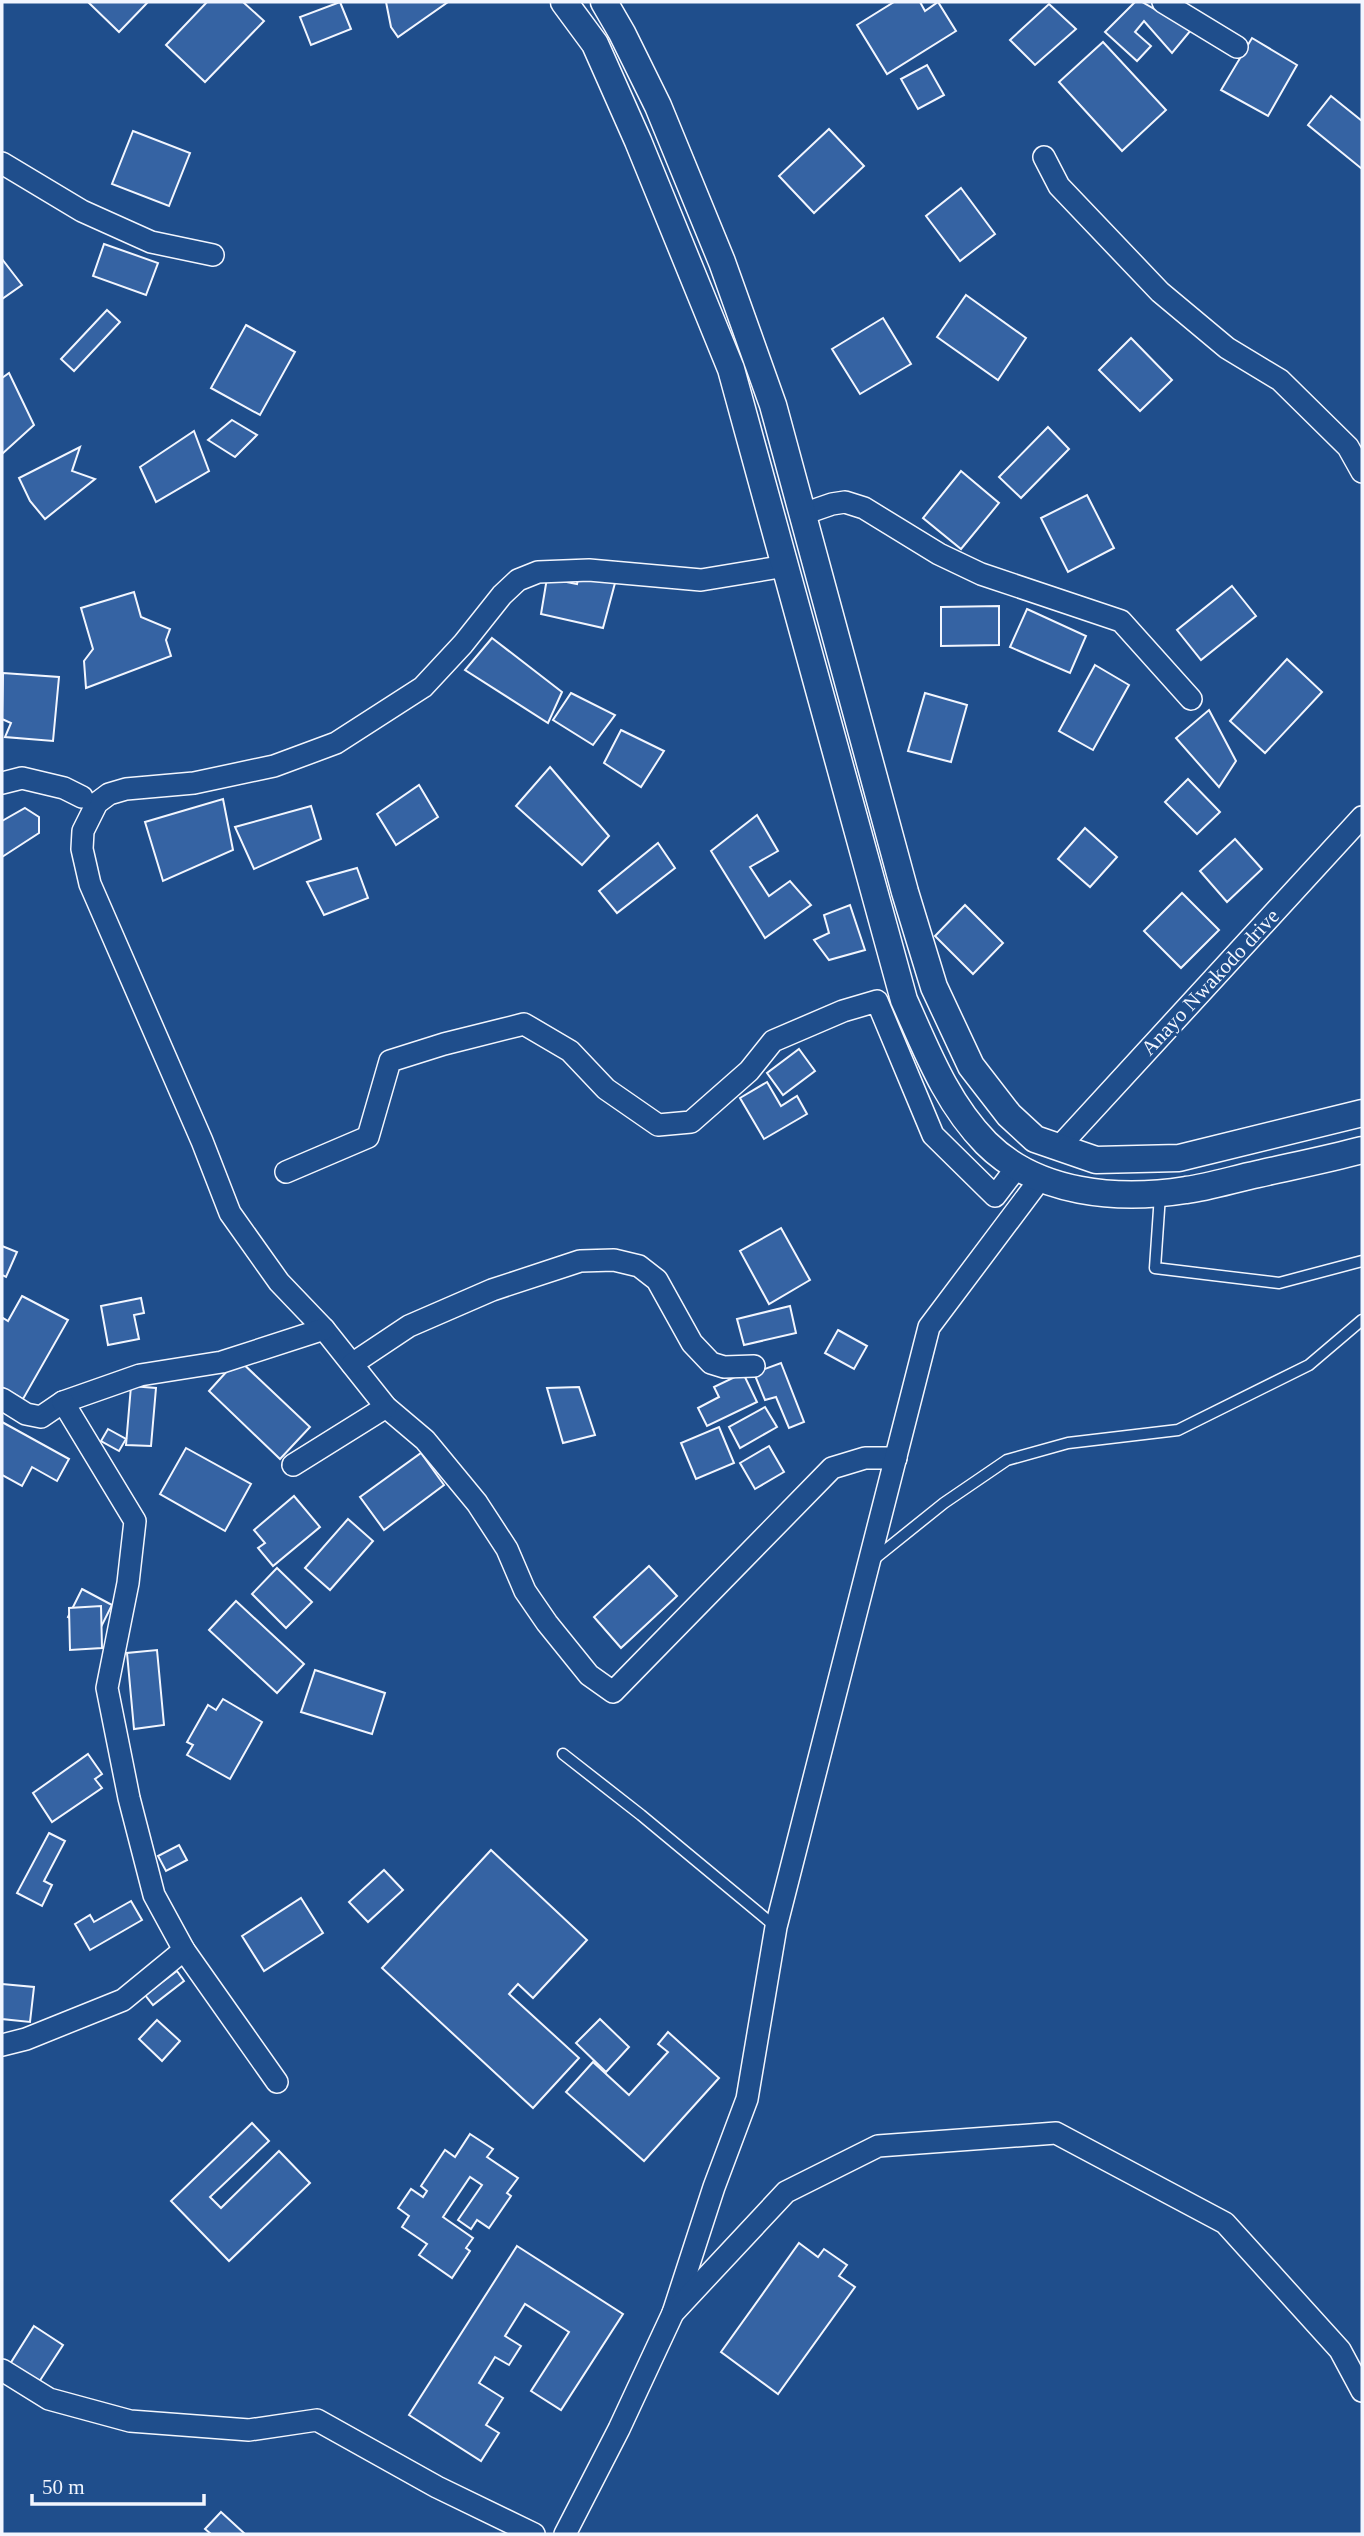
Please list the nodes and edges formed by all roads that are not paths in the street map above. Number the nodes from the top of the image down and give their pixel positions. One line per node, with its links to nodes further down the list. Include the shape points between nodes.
1 (565, 2): 10 (street, via 595,44 731,369)
2 (604, 2): 9 (street, via 659,106 722,262 773,405)
3 (1163, 2): 4 (street)
4 (1237, 47)
5 (1044, 157): 8 (street, via 1059,186 1160,292 1227,348 1280,380 1348,447)
6 (2, 163): 7 (street, via 82,211 151,242)
7 (213, 256)
8 (1362, 472)
9 (803, 514): 11 (street, via 845,502 864,508 981,574 1121,621); 16 (street, via 934,987 971,1066 1009,1115 1035,1139)
10 (786, 566): 19 (street, via 904,1000 942,1086 987,1144); 23 (street, via 701,580 589,570 538,572 502,595 423,687 335,743 274,766 194,783 126,789 97,803 82,840 90,884 230,1213 279,1282)
11 (1191, 699)
12 (2, 783): 13 (street, via 22,778)
13 (82, 797)
14 (1362, 817): 16 (street, Anayo Nwakodo drive)
15 (1362, 1113): 16 (street, via 1179,1158 1096,1160)
16 (1058, 1148)
17 (1362, 1150): 20 (street)
18 (286, 1172): 19 (street, via 368,1136 390,1061 444,1044 524,1024 570,1051 606,1089 658,1125 691,1122 749,1071 773,1041 877,1001 933,1135 995,1196)
19 (1029, 1172): 20 (street, via 1055,1184 1126,1195); 29 (street, via 929,1328)
20 (1160, 1193): 21 (lane, via 1155,1268 1279,1283)
21 (1362, 1261)
22 (1362, 1320): 31 (lane, via 1309,1364 1178,1430 1068,1443 1007,1460)
23 (324, 1329): 24 (street); 27 (street, via 222,1362 140,1375)
24 (352, 1364): 25 (street, via 409,1326 492,1290 580,1261 614,1260 639,1266 657,1280 692,1343 711,1363); 28 (street)
25 (754, 1366)
26 (2, 1399): 27 (street, via 26,1414 41,1417)
27 (62, 1402): 34 (street, via 135,1521 107,1688 154,1895)
28 (386, 1406): 29 (street, via 425,1440 477,1503 547,1623 590,1675 613,1692 832,1468 864,1458); 30 (street)
29 (895, 1458): 31 (street)
30 (293, 1465)
31 (868, 1564): 33 (street)
32 (563, 1754): 33 (lane)
33 (776, 1927): 37 (street, via 747,2099)
34 (184, 1950): 35 (street, via 123,2000); 36 (street)
35 (2, 2045)
36 (277, 2082)
37 (673, 2313): 39 (street, via 786,2192 878,2146 1056,2133 1225,2223 1340,2350); 41 (street)
38 (2, 2370): 40 (street, via 49,2399 130,2421 249,2430 317,2420 437,2487)
39 (1362, 2391)
40 (534, 2534)
41 (565, 2534)

